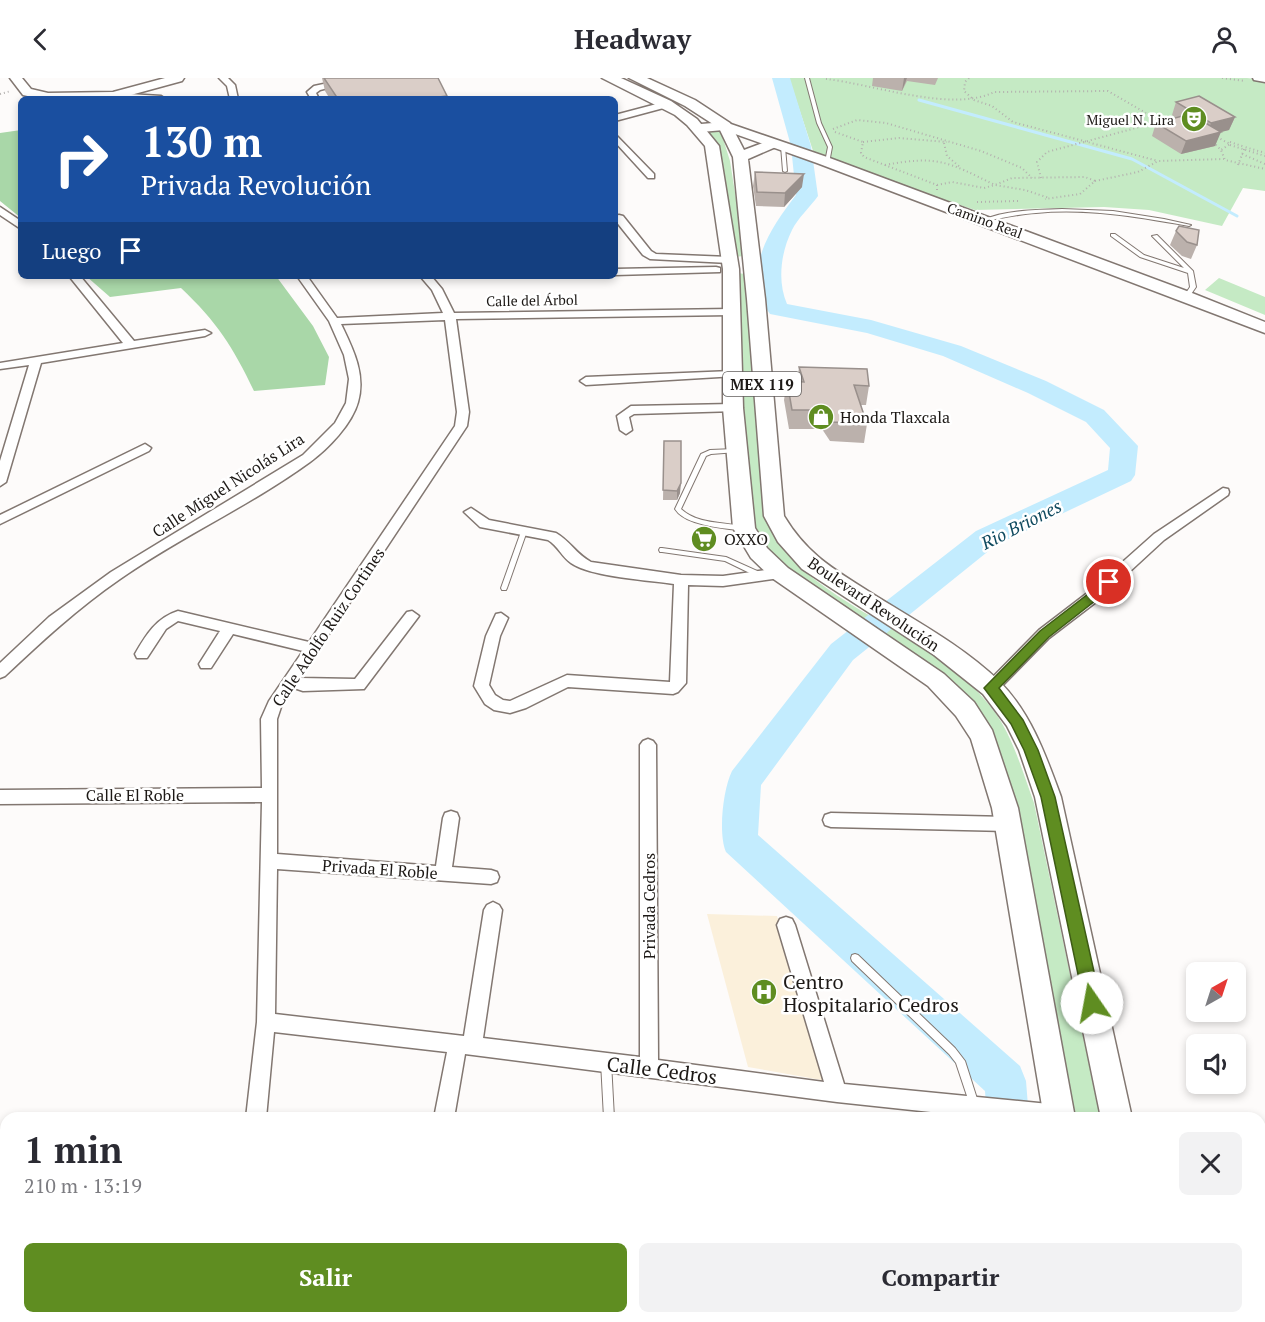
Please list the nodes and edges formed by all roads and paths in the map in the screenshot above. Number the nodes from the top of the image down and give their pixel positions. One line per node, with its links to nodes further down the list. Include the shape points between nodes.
1 (16, 78): 12 (main road, via 21,88)
2 (178, 78): 13 (main road)
3 (223, 78): 14 (street, via 231,85)
4 (364, 78): 15 (street, via 317,88 311,92)
5 (609, 78): 17 (main road, Boulevard Revolución / MEX 119)
6 (636, 78): 20 (main road, via 690,103)
7 (807, 78): 39 (lane, via 830,147)
8 (969, 78): 16 (path, via 964,91)
9 (1257, 78): 11 (street)
10 (826, 79): 16 (path, via 950,100)
11 (1265, 79)
12 (40, 96)
13 (113, 96)
14 (233, 96)
15 (313, 96)
16 (974, 100): 18 (path, via 994,92 1108,91); 28 (path, via 992,106 1012,122)
17 (668, 104): 19 (street); 23 (main road, Boulevard Revolución / MEX 119)
18 (1146, 113)
19 (618, 117)
20 (725, 126): 23 (main road, Camino Real); 32 (main road, Camino Real); 37 (main road, Boulevard Revolución / MEX 119)
21 (830, 126): 24 (path)
22 (1143, 126): 28 (path)
23 (701, 128): 65 (main road, Boulevard Revolución / MEX 119, via 712,146)
24 (833, 129): 29 (path); 30 (path, via 857,120 875,120)
25 (1215, 135): 31 (path)
26 (618, 140): 47 (street)
27 (1210, 140): 34 (path)
28 (1082, 141): 40 (path); 49 (path, via 1047,152 1039,159 1037,170)
29 (863, 142): 30 (path, via 905,138); 42 (path, via 861,154)
30 (946, 142): 44 (path, via 947,156); 48 (path, via 1014,164)
31 (1229, 143): 33 (path); 34 (path)
32 (782, 146): 37 (main road); 39 (main road, Camino Real); 46 (lane)
33 (1245, 148): 35 (path); 36 (path)
34 (1221, 150): 38 (path)
35 (1242, 154): 41 (path); 43 (path)
36 (1265, 155)
37 (740, 157): 104 (main road, Boulevard Revolución / MEX 119, via 774,516 810,564 942,649)
38 (1224, 159): 40 (path); 43 (path)
39 (824, 161): 60 (main road, Camino Real)
40 (1158, 161): 50 (path, via 1138,172)
41 (1265, 164)
42 (885, 165): 44 (path, via 922,159); 51 (path)
43 (1238, 165): 45 (path)
44 (961, 168): 52 (path)
45 (1265, 170)
46 (785, 171)
47 (651, 176)
48 (1032, 178): 49 (path); 52 (path, via 1012,178)
49 (1041, 178): 50 (path, via 1085,177)
50 (1095, 181): 54 (path, via 1080,194)
51 (938, 185): 52 (path); 53 (path)
52 (995, 185): 54 (path)
53 (940, 194)
54 (1050, 198): 55 (path)
55 (1042, 199)
56 (1024, 201): 57 (path)
57 (974, 202)
58 (0, 210): 61 (street)
59 (619, 218): 65 (street, via 654,257)
60 (985, 220): 62 (lane, via 1014,214 1097,211); 71 (main road, Camino Real)
61 (18, 224)
62 (1189, 225)
63 (1113, 235): 67 (lane, via 1142,256)
64 (1155, 236): 67 (lane)
65 (730, 265): 66 (street); 72 (main road, Boulevard Revolución / MEX 119)
66 (618, 272)
67 (1191, 272): 71 (lane, via 1194,287)
68 (76, 279): 77 (street)
69 (304, 279): 74 (street, Calle Miguel Nicolás Lira)
70 (428, 279): 73 (street, Calle Adolfo Ruiz Cortines)
71 (1187, 296): 75 (main road, Camino Real)
72 (731, 312): 73 (street, Calle del Árbol); 80 (main road, Boulevard Revolución / MEX 119)
73 (450, 315): 74 (street, Calle del Árbol); 99 (street, Calle Adolfo Ruiz Cortines, via 463,412 461,426)
74 (334, 321): 102 (street, Calle Miguel Nicolás Lira, via 350,355 355,379 351,403 340,424 307,458 116,575 54,621)
75 (1265, 328)
76 (205, 333): 77 (street)
77 (131, 345): 78 (street)
78 (36, 361): 79 (street); 86 (street)
79 (0, 366)
80 (732, 374): 81 (street); 82 (main road, Boulevard Revolución / MEX 119)
81 (586, 381)
82 (733, 408): 83 (street, via 631,410 623,416); 85 (main road, Boulevard Revolución / MEX 119)
83 (626, 430)
84 (145, 448): 89 (street)
85 (737, 451): 90 (main road, Boulevard Revolución / MEX 119); 90 (lane, via 703,455 678,509 690,519)
86 (0, 482)
87 (1223, 492): 104 (street, via 1159,537 1095,595 1044,634)
88 (471, 512): 91 (street, via 484,524)
89 (0, 520)
90 (744, 528): 93 (main road, Boulevard Revolución / MEX 119)
91 (524, 531): 94 (street, via 551,536 574,559 588,566); 95 (lane)
92 (662, 550): 93 (lane, via 726,559)
93 (771, 575): 94 (street); 110 (main road, Boulevard Revolución / MEX 119, via 812,597 920,668 965,709 983,737)
94 (681, 580): 97 (street, via 679,683 672,688 567,681 555,683 518,706 501,707 487,699 481,686)
95 (504, 588)
96 (412, 616): 103 (street, via 359,685 303,685)
97 (501, 618)
98 (230, 628): 99 (street); 100 (street, via 178,616 169,618); 101 (street)
99 (313, 648): 103 (street, Calle Adolfo Ruiz Cortines)
100 (142, 654)
101 (206, 664)
102 (0, 672)
103 (290, 681): 106 (street, Calle Adolfo Ruiz Cortines, via 269,719)
104 (991, 688): 128 (main road, Boulevard Revolución / MEX 119, via 1016,720 1048,797)
105 (648, 745): 120 (street, Privada Cedros)
106 (270, 795): 107 (street, Calle El Roble); 111 (street, Calle Adolfo Ruiz Cortines)
107 (0, 797)
108 (451, 818): 112 (street)
109 (831, 820): 110 (street)
110 (1008, 824): 127 (main road, Boulevard Revolución / MEX 119)
111 (269, 861): 112 (street, Privada El Roble); 117 (street, Calle Adolfo Ruiz Cortines)
112 (443, 874): 113 (street, Privada El Roble)
113 (491, 877)
114 (493, 910): 118 (street)
115 (786, 925): 121 (street)
116 (855, 958): 122 (lane, via 952,1051)
117 (266, 1022): 118 (street, Calle Cedros); 123 (street, Calle Adolfo Ruiz Cortines)
118 (465, 1047): 119 (street, Calle Cedros); 124 (street)
119 (606, 1062): 120 (street, Calle Cedros); 125 (lane)
120 (649, 1068): 121 (street, Calle Cedros)
121 (837, 1093): 122 (street, Calle Cedros)
122 (980, 1106): 126 (street, Calle Cedros)
123 (257, 1112)
124 (446, 1112)
125 (609, 1112)
126 (1030, 1112)
127 (1059, 1112)
128 (1116, 1112)

